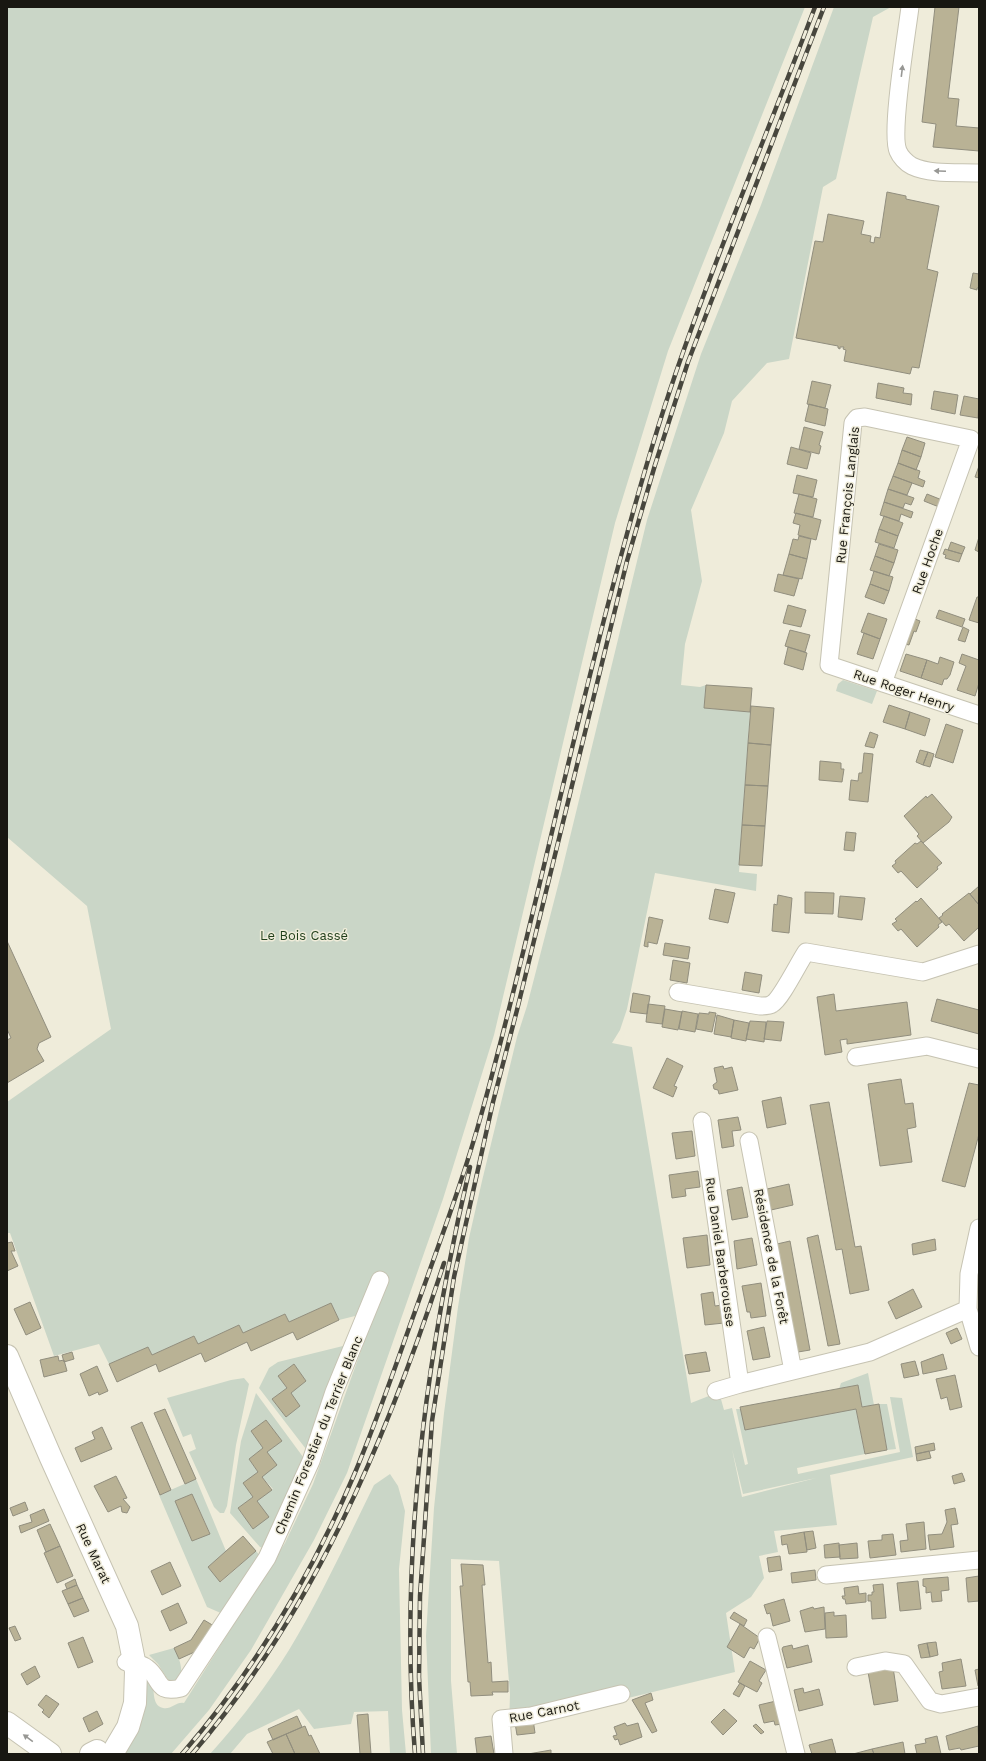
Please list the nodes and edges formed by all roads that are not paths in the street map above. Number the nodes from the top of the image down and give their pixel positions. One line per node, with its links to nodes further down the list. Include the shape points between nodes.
1 (910, 7): 2 (street, one-way to 1, via 925,170 911,166 898,151 897,119)
2 (979, 173)
3 (971, 439): 4 (street, Rue François Langlais, via 865,417 857,418 853,423); 5 (street, Rue Hoche)
4 (829, 665): 5 (street, Rue Roger Henry)
5 (883, 683): 6 (street, Rue Roger Henry)
6 (979, 715)
7 (979, 954): 8 (street, via 923,972 806,952 780,998 771,1005 760,1006)
8 (678, 992)
9 (856, 1057): 10 (street, via 927,1046)
10 (979, 1059)
11 (702, 1121): 19 (street, Rue Daniel Barberousse)
12 (749, 1140): 18 (street, Résidence de la Forêt)
13 (978, 1237): 15 (street, via 969,1274)
14 (380, 1280): 25 (street, Chemin Forestier du Terrier Blanc, via 334,1392 311,1461 267,1558 181,1688 170,1691 162,1688 149,1669)
15 (968, 1309): 16 (street); 18 (street, via 870,1352)
16 (979, 1347)
17 (7, 1356): 25 (main road, Rue Marat, via 128,1626)
18 (793, 1371): 19 (street)
19 (740, 1384): 21 (street)
20 (7, 1388): 25 (main road, Rue Marat, via 33,1449 41,1457 102,1594)
21 (716, 1391)
22 (979, 1560): 23 (street)
23 (826, 1575)
24 (767, 1637): 35 (street)
25 (129, 1662): 31 (main road, Rue Marat, via 124,1679 120,1714)
26 (856, 1667): 28 (street, via 884,1661 904,1664 930,1701 941,1704)
27 (621, 1694): 34 (street, Rue Carnot, via 531,1716 501,1719)
28 (979, 1697)
29 (7, 1723): 33 (main road, one-way to 29)
30 (7, 1741): 32 (main road)
31 (99, 1753)
32 (24, 1754)
33 (50, 1754)
34 (504, 1754)
35 (796, 1754)

